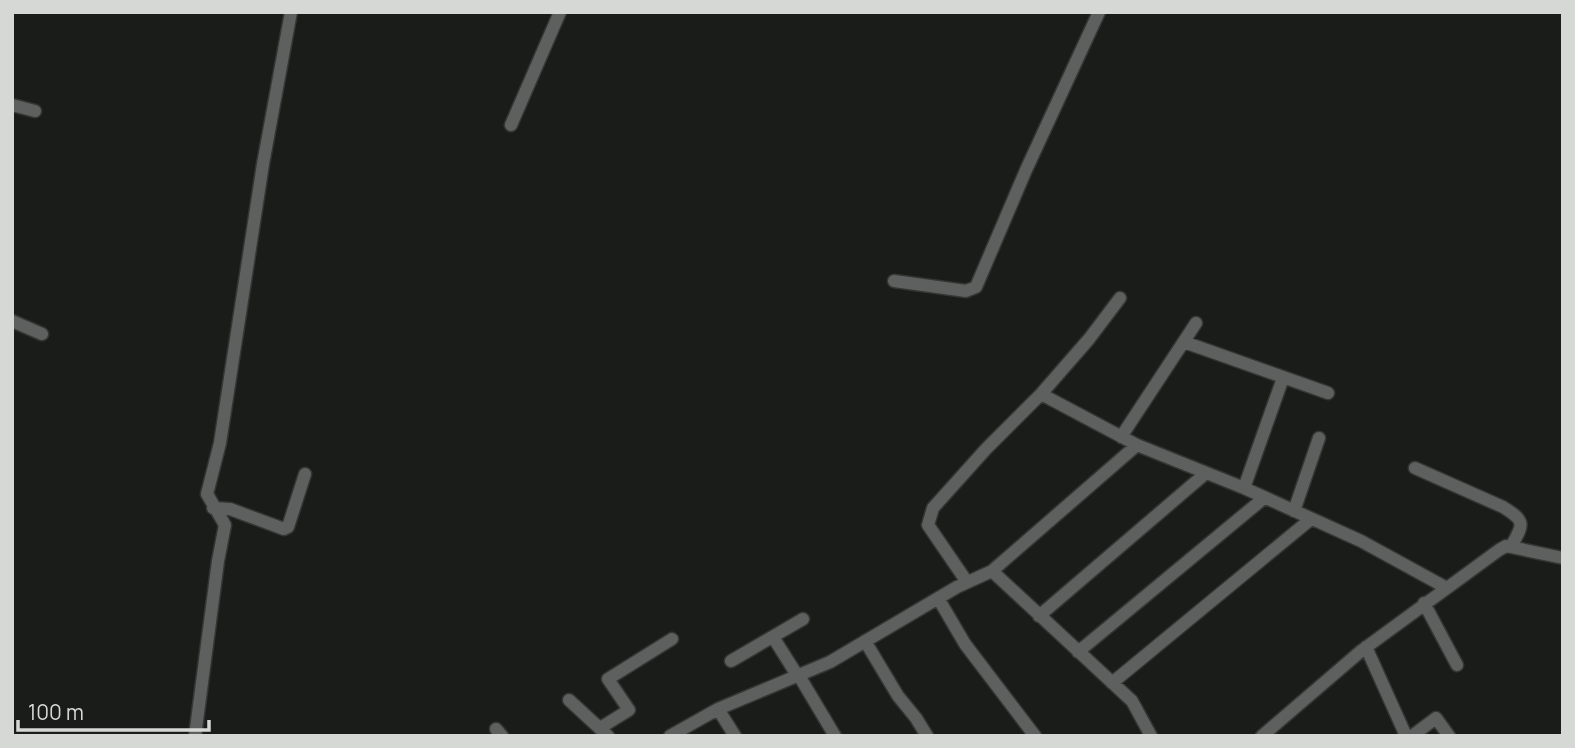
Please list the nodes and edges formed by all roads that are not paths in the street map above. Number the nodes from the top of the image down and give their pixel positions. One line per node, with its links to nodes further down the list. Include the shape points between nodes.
1 (291, 12): 24 (street, via 220,443 207,494)
2 (560, 12): 6 (street)
3 (1099, 12): 7 (street, via 976,287 966,291)
4 (12, 105): 5 (street)
5 (35, 111)
6 (511, 125)
7 (894, 281)
8 (1120, 298): 14 (street)
9 (12, 321): 11 (street)
10 (1196, 323): 12 (street)
11 (42, 334)
12 (1184, 342): 13 (street); 16 (street)
13 (1283, 379): 15 (street); 22 (street)
14 (1041, 394): 16 (street); 30 (street, via 933,508 928,525)
15 (1328, 394)
16 (1121, 437): 18 (street)
17 (1319, 438): 25 (street)
18 (1137, 445): 20 (street); 29 (street)
19 (1415, 468): 27 (street, via 1516,516 1522,526)
20 (1206, 473): 22 (street); 34 (street)
21 (305, 474): 24 (street, via 284,529 230,509)
22 (1244, 488): 23 (street)
23 (1264, 498): 25 (street); 40 (street)
24 (213, 508): 48 (street, via 225,525)
25 (1294, 511): 26 (street)
26 (1311, 519): 31 (street); 44 (street)
27 (1511, 547): 28 (street); 31 (street, via 1499,550)
28 (1563, 558)
29 (992, 571): 30 (street); 34 (street)
30 (967, 582): 32 (street)
31 (1445, 587): 33 (street)
32 (938, 598): 38 (street); 53 (street, via 965,644)
33 (1424, 603): 39 (street); 42 (street)
34 (1039, 616): 40 (street)
35 (803, 619): 36 (street)
36 (774, 637): 41 (street); 43 (street)
37 (672, 639): 47 (street, via 608,679 629,710)
38 (865, 642): 43 (street); 52 (street)
39 (1366, 647): 55 (street); 56 (street)
40 (1078, 652): 44 (street)
41 (731, 661)
42 (1457, 665)
43 (798, 674): 46 (street); 51 (street)
44 (1112, 683): 54 (street, via 1132,701)
45 (569, 700): 47 (street)
46 (718, 709): 49 (street); 50 (street)
47 (604, 732)
48 (195, 736)
49 (670, 736)
50 (735, 736)
51 (835, 736)
52 (927, 736)
53 (1035, 736)
54 (1151, 736)
55 (1262, 736)
56 (1406, 736)
57 (1412, 736): 58 (street, via 1436,718)
58 (1449, 736)

